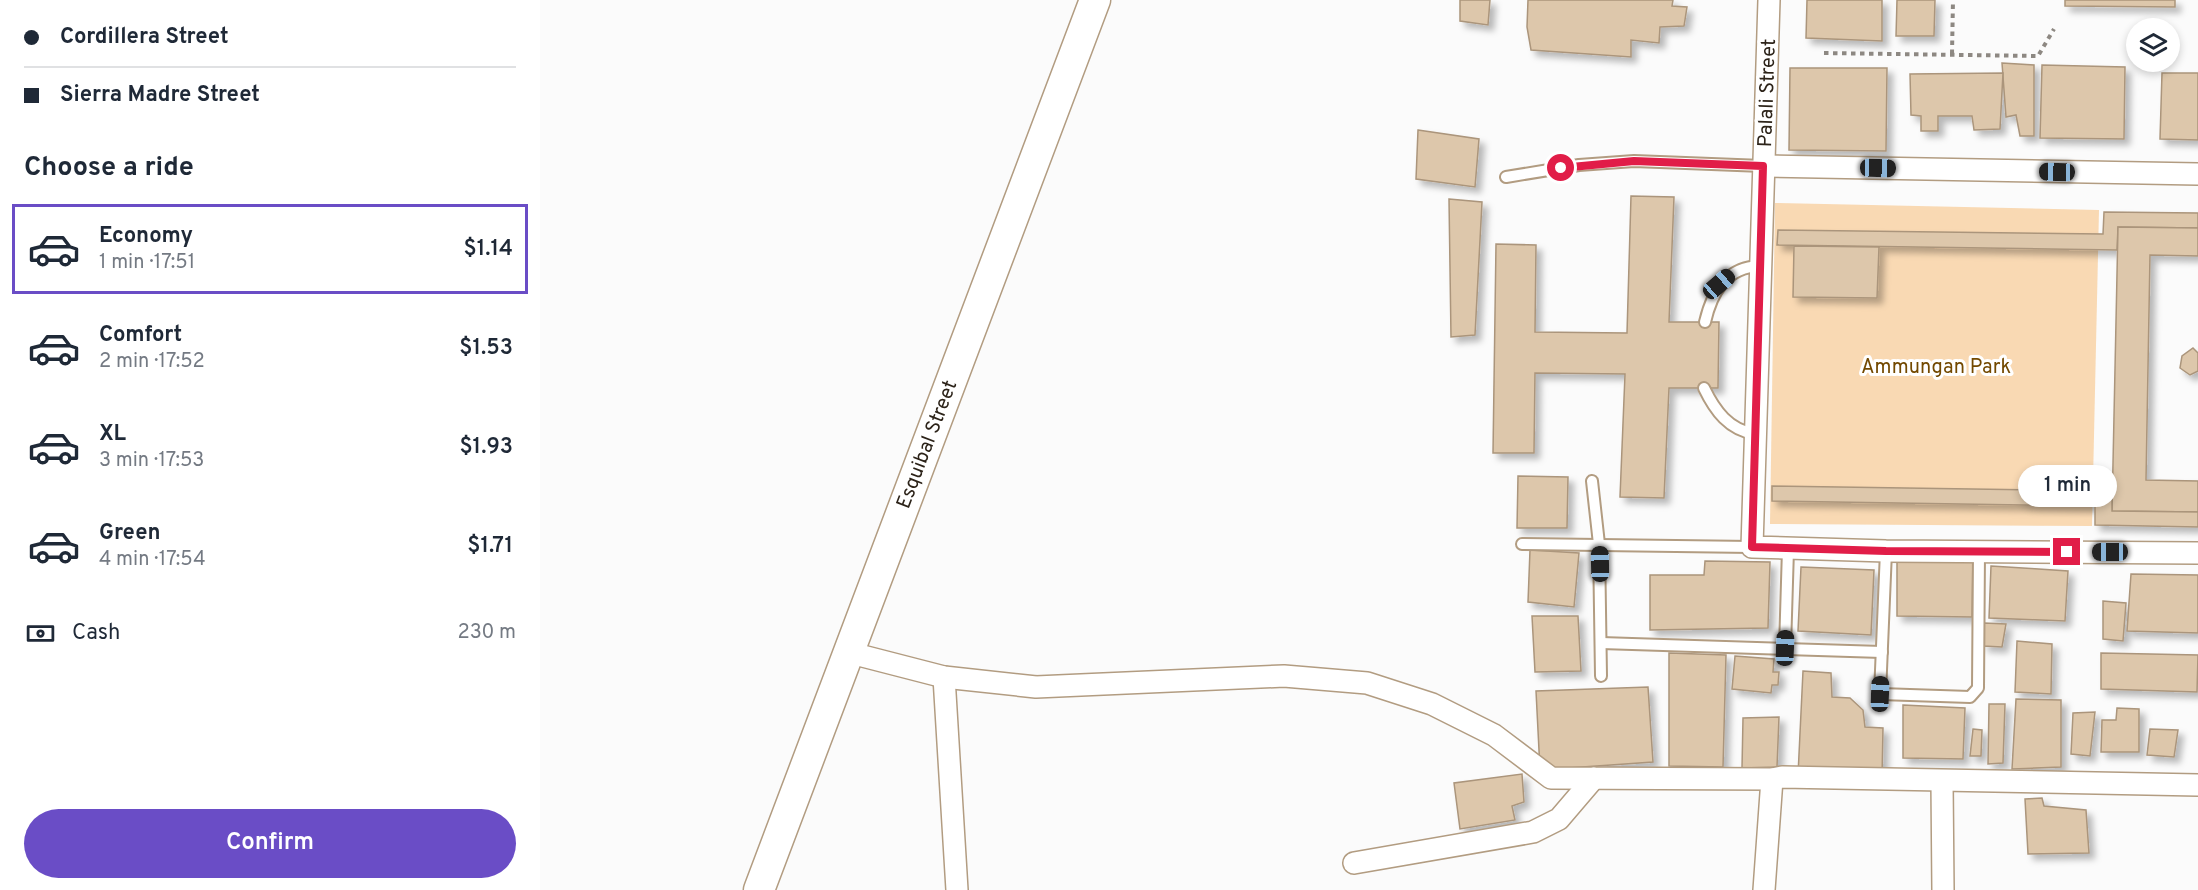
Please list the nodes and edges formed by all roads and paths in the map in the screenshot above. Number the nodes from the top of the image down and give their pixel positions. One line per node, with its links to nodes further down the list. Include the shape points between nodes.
1 (1095, 0): 24 (street, Esquibal Street)
2 (1769, 0): 7 (street, Palali Street)
3 (1953, 0): 6 (path)
4 (2054, 29): 6 (path, via 2038,56)
5 (1824, 52): 6 (path)
6 (1952, 54)
7 (1763, 166): 8 (street); 9 (lane, via 1634,161); 10 (street, Palali Street)
8 (2198, 174)
9 (1506, 177)
10 (1760, 266): 11 (lane, via 1742,268 1719,284); 13 (street, Palali Street)
11 (1705, 322)
12 (1704, 388): 13 (lane, via 1714,407 1733,428)
13 (1755, 434): 17 (street, Palali Street)
14 (1592, 481): 16 (lane)
15 (1522, 544): 16 (lane)
16 (1599, 544): 17 (lane); 22 (lane)
17 (1752, 547): 18 (street)
18 (1788, 549): 19 (street); 23 (lane)
19 (1886, 551): 20 (street); 25 (lane)
20 (1979, 552): 21 (street); 25 (lane, via 1975,694 1880,694)
21 (2198, 553)
22 (1601, 643): 23 (lane); 26 (lane)
23 (1785, 648): 25 (lane)
24 (847, 652): 27 (street); 33 (street, Esquibal Street)
25 (1882, 652)
26 (1601, 676)
27 (944, 677): 28 (street, via 1036,687 1284,676 1367,683 1432,704 1494,735 1551,778); 34 (street)
28 (1594, 778): 29 (street); 32 (street, via 1559,819 1533,832)
29 (1772, 780): 30 (street, via 1782,777); 35 (street)
30 (1942, 782): 31 (street); 36 (street)
31 (2198, 785)
32 (1354, 863)
33 (759, 890)
34 (957, 890)
35 (1764, 890)
36 (1943, 890)

